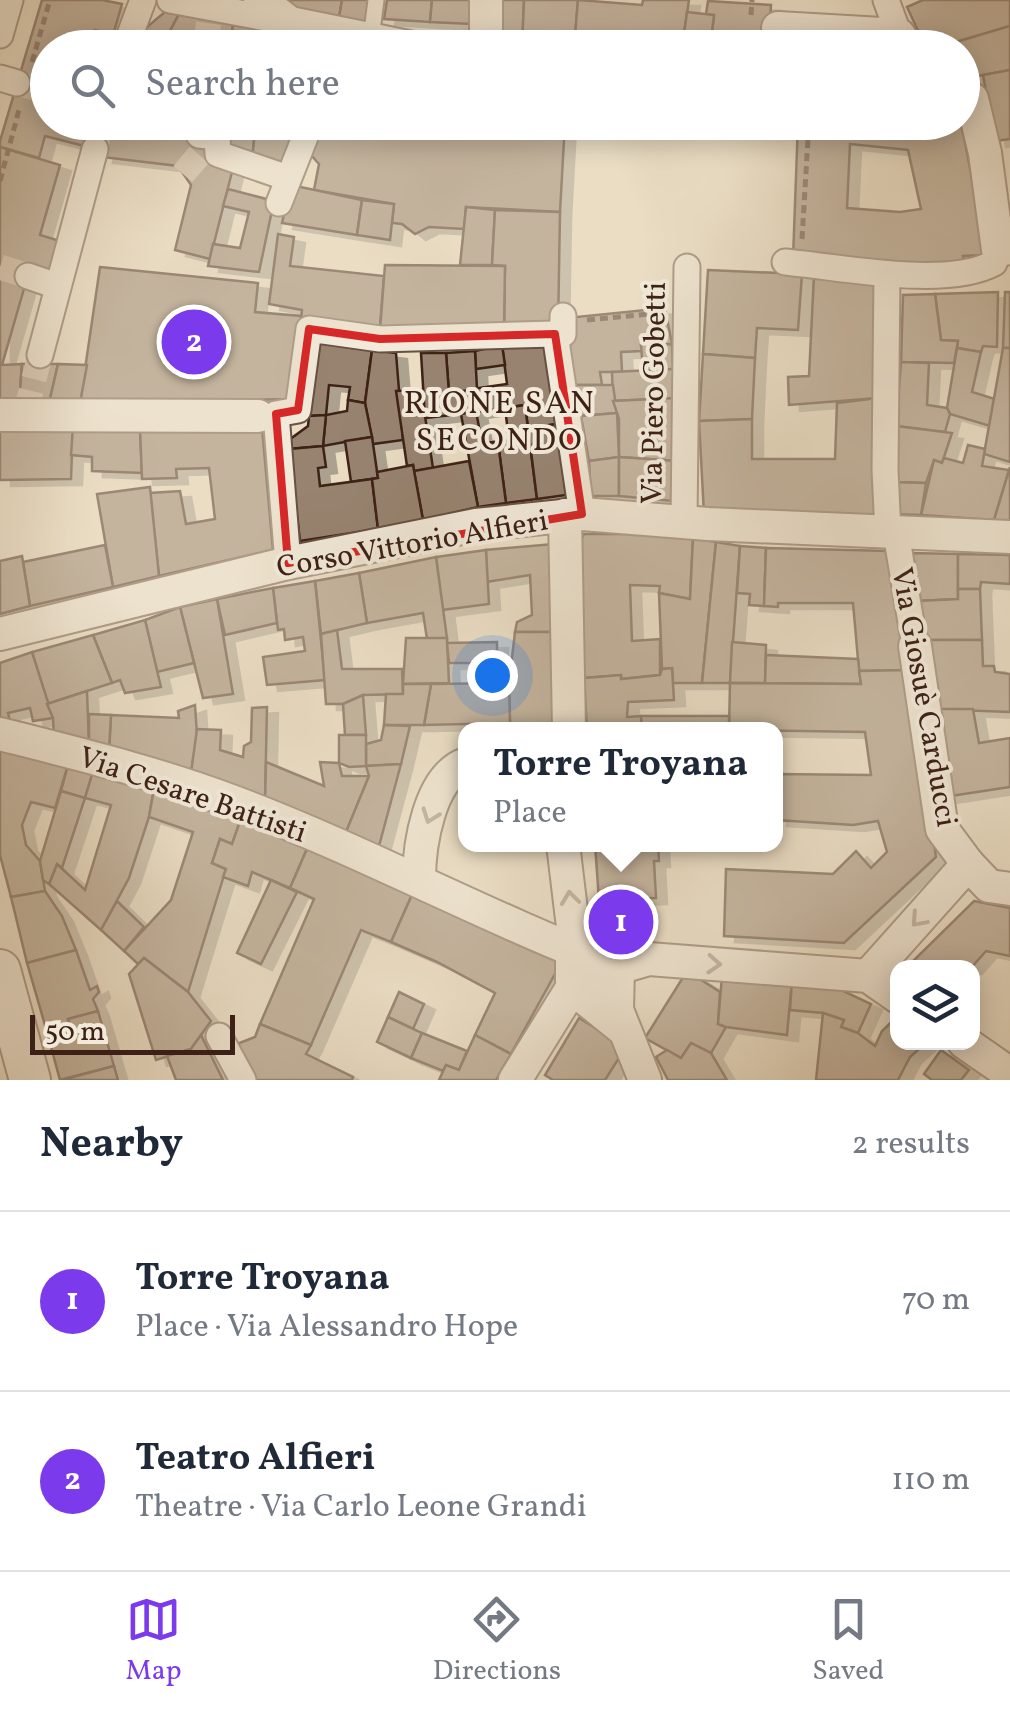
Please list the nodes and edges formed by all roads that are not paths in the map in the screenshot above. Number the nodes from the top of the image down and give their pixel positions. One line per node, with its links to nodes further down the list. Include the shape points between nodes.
1 (10, 0): 16 (street)
2 (142, 0): 10 (street)
3 (170, 0): 8 (street, via 210,13)
4 (260, 0): 8 (street)
5 (376, 0): 12 (lane)
6 (486, 0): 13 (street)
7 (886, 0): 15 (street)
8 (290, 23): 11 (street)
9 (778, 25): 14 (street)
10 (131, 30)
11 (314, 30)
12 (356, 30)
13 (486, 30)
14 (817, 30)
15 (899, 30)
16 (0, 35)
17 (980, 115): 21 (street)
18 (304, 140): 22 (street)
19 (212, 142): 22 (street)
20 (95, 149): 29 (street)
21 (998, 151): 24 (street)
22 (288, 178): 23 (street)
23 (279, 203)
24 (1004, 249): 27 (street, via 977,272)
25 (785, 262): 27 (street)
26 (687, 267): 34 (street, Via Piero Gobetti)
27 (887, 274): 35 (street, Via Giosuè Carducci, via 884,470)
28 (28, 276): 29 (street)
29 (57, 286): 30 (street)
30 (40, 355)
31 (0, 415): 32 (street)
32 (267, 415): 33 (street, via 298,410 309,329 380,340 567,323); 37 (street)
33 (574, 515): 34 (street, Corso Vittorio Alfieri); 37 (street, Corso Vittorio Alfieri, via 476,525); 40 (street)
34 (684, 520): 35 (street, Corso Vittorio Alfieri)
35 (892, 533): 36 (street, Corso Vittorio Alfieri); 39 (street, Via Giosuè Carducci)
36 (1010, 536)
37 (288, 563): 38 (street, Corso Vittorio Alfieri)
38 (0, 634)
39 (915, 646): 44 (street, Via Giosuè Carducci, via 942,828)
40 (569, 722)
41 (0, 734): 45 (street, Via Cesare Battisti, via 137,768)
42 (458, 767): 45 (street, one-way to 45, via 432,807 419,847)
43 (564, 852): 47 (street, one-way to 43)
44 (968, 864): 46 (street, Via Giosuè Carducci, via 990,886); 50 (street, one-way to 50)
45 (419, 880): 47 (street, Via Cesare Battisti)
46 (1010, 889)
47 (576, 952): 48 (street, Via Cesare Battisti); 51 (street)
48 (618, 968): 50 (street, one-way to 50, via 649,959); 51 (street); 53 (street)
49 (0, 970): 58 (street)
50 (868, 976): 52 (street)
51 (572, 988): 53 (street); 60 (street)
52 (890, 991)
53 (623, 1029): 57 (street)
54 (218, 1036): 59 (street)
55 (976, 1050): 56 (street)
56 (1010, 1074)
57 (637, 1075)
58 (30, 1080)
59 (243, 1080)
60 (514, 1080)

